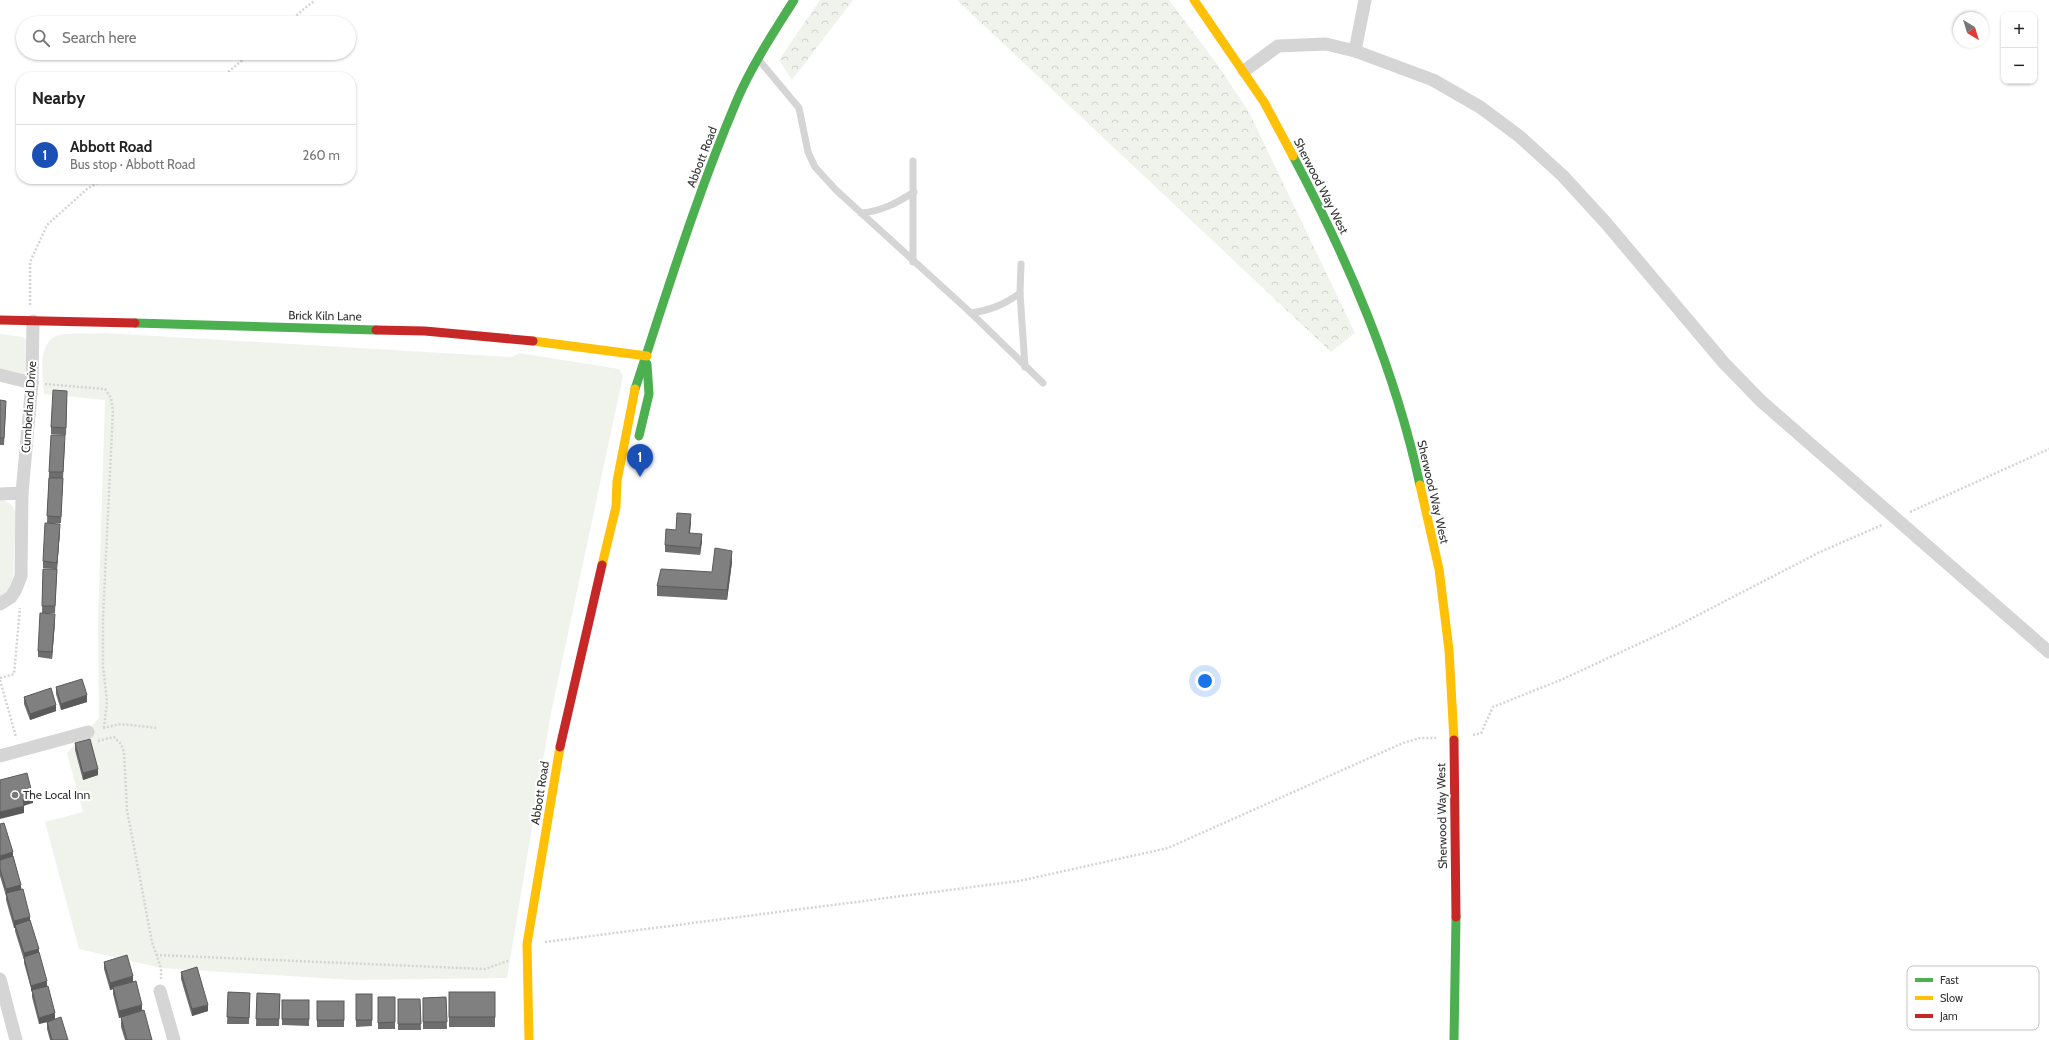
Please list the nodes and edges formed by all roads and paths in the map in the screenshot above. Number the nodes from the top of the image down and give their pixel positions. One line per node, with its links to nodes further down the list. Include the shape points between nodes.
1 (315, 0): 5 (path)
2 (794, 0): 7 (main road, Abbott Road)
3 (1194, 0): 9 (main road, Sherwood Way West)
4 (1365, 0): 6 (street)
5 (296, 16)
6 (1355, 51): 9 (street, via 1326,44 1278,46); 32 (street, via 1433,80 1480,107 1519,136 1569,182 1724,363 1761,401)
7 (758, 58): 14 (lane, via 798,108 808,152 815,167); 21 (main road, Abbott Road, via 737,99 696,207)
8 (243, 60): 10 (path)
9 (1244, 71): 52 (main road, Sherwood Way West, via 1264,102 1310,188 1360,294 1402,411 1439,569 1449,650 1454,736)
10 (228, 72)
11 (913, 161): 13 (lane)
12 (96, 184): 20 (path, via 47,225 30,262 30,307)
13 (914, 192): 14 (lane, via 878,211); 15 (lane)
14 (861, 213): 15 (lane)
15 (913, 262): 18 (lane)
16 (1021, 264): 17 (lane)
17 (1020, 293): 18 (lane, via 1006,304); 22 (lane)
18 (971, 314): 22 (lane)
19 (0, 320): 20 (main road, Brick Kiln Lane)
20 (33, 322): 21 (main road, Brick Kiln Lane, via 425,331 521,339); 24 (street, Cumberland Drive)
21 (647, 356): 26 (main road, Abbott Road, via 649,394); 31 (main road, Abbott Road, via 634,391 617,481)
22 (1026, 367): 25 (lane)
23 (0, 375): 24 (street)
24 (32, 383): 29 (street, Cumberland Drive); 37 (path, via 105,389 111,398 103,618 103,667 107,701)
25 (1043, 383)
26 (637, 446)
27 (2049, 449): 32 (path)
28 (625, 488): 31 (main road, Abbott Road)
29 (22, 493): 30 (street); 33 (street, Cumberland Drive, via 21,576)
30 (0, 494)
31 (616, 507): 44 (main road, Abbott Road, via 560,751)
32 (1897, 519): 35 (street); 40 (path, via 1820,552 1675,627 1493,707 1481,733)
33 (11, 596): 34 (street, Cumberland Drive); 36 (path, via 20,605 14,674)
34 (0, 604)
35 (2049, 652)
36 (0, 679): 42 (path)
37 (104, 728): 38 (path, via 121,724); 39 (path)
38 (157, 728)
39 (88, 732): 43 (street); 45 (path, via 90,743 114,737 124,752 127,810)
40 (1477, 734)
41 (1433, 738): 44 (path, via 1420,738 1403,743 1160,850 1019,881)
42 (17, 740)
43 (0, 756)
44 (527, 944): 51 (main road, Abbott Road)
45 (156, 955): 46 (path, via 485,969); 48 (path, via 161,968)
46 (510, 960)
47 (0, 979): 49 (street)
48 (160, 991): 50 (street)
49 (16, 1040)
50 (174, 1040)
51 (530, 1040)
52 (1454, 1040)

